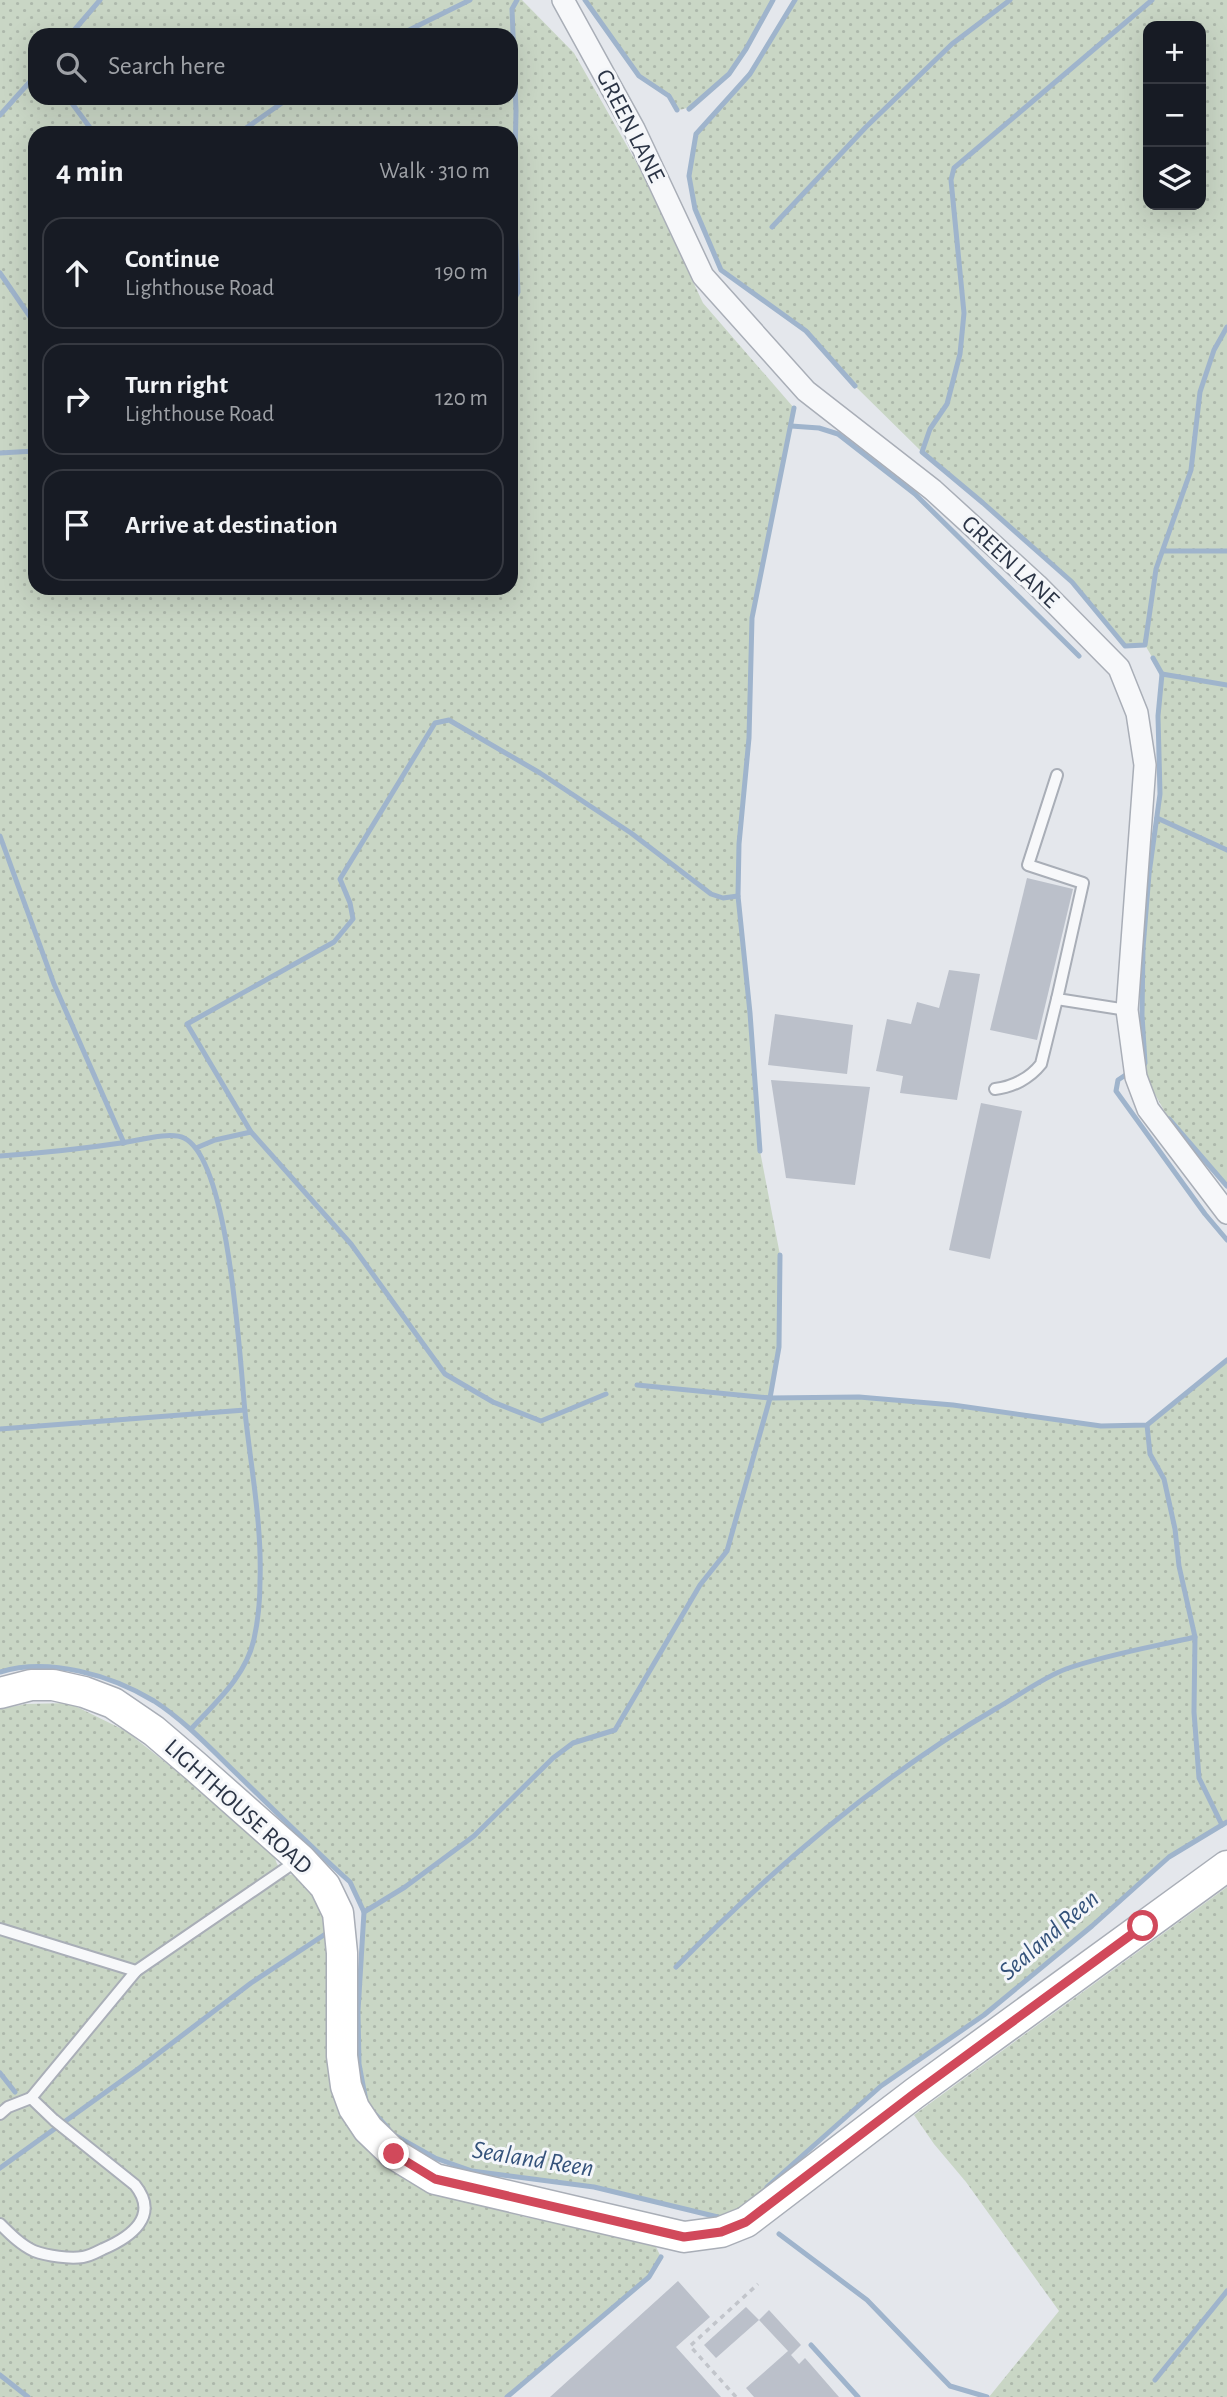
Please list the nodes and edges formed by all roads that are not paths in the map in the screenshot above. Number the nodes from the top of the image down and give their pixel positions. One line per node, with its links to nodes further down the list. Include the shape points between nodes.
1 (563, 0): 4 (street, GREEN LANE, via 634,129 702,276 806,391 933,490 1119,668 1137,713 1145,765)
2 (1057, 775): 3 (lane, via 1028,865 1083,883)
3 (1057, 999): 4 (lane); 5 (lane, via 1041,1064 1018,1083)
4 (1128, 1010): 6 (street, GREEN LANE, via 1136,1077 1148,1109)
5 (995, 1089)
6 (1227, 1213)
7 (0, 1693): 8 (main road, LIGHTHOUSE ROAD, via 53,1685 113,1703 154,1731)
8 (300, 1859): 9 (main road, LIGHTHOUSE ROAD, via 324,1886 338,1913 346,2086 368,2129 394,2154 435,2179 684,2237 721,2232 746,2222); 11 (lane)
9 (1227, 1866)
10 (0, 1929): 11 (lane)
11 (136, 1971): 12 (lane)
12 (31, 2098): 13 (lane); 14 (lane, via 135,2185 143,2195 145,2210 132,2232 86,2257 35,2251)
13 (0, 2114)
14 (0, 2224)

